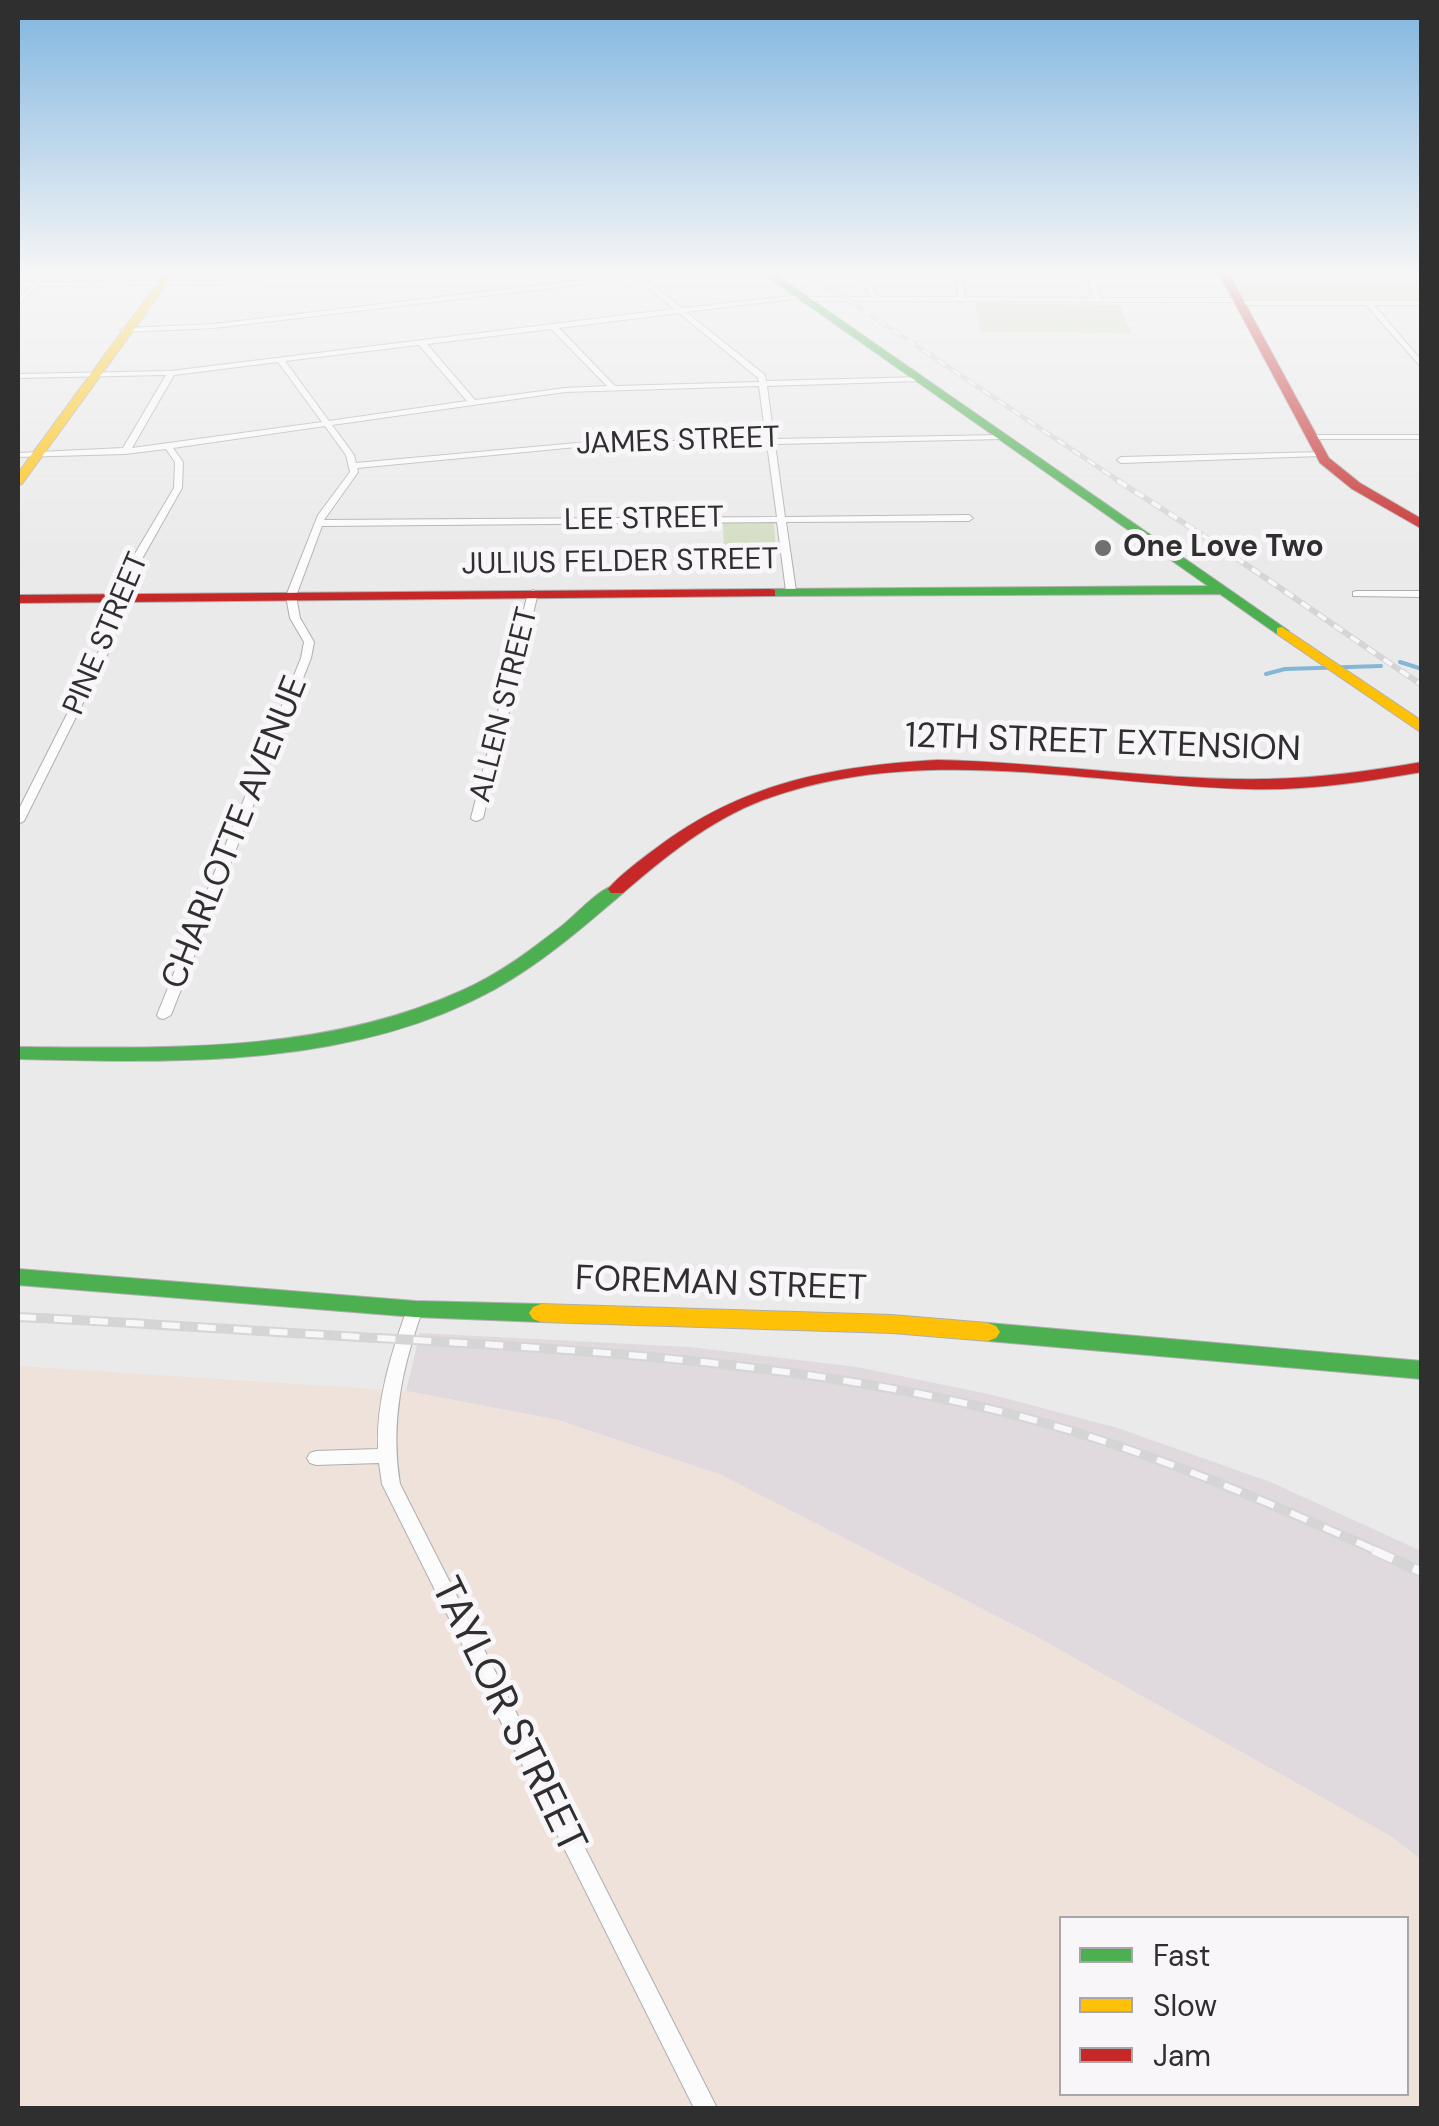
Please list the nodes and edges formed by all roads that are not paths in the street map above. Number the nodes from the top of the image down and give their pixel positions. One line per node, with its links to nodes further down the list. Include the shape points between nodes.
1 (96, 369): 11 (street)
2 (203, 369): 9 (street)
3 (287, 369): 16 (street)
4 (445, 369): 15 (street)
5 (594, 369): 14 (street)
6 (752, 369): 13 (street)
7 (906, 369): 12 (street)
8 (1274, 369): 21 (street)
9 (171, 373): 11 (street); 22 (street)
10 (18, 376): 11 (street)
11 (91, 376): 23 (street)
12 (920, 379): 13 (street); 17 (street)
13 (764, 384): 14 (street); 19 (street)
14 (612, 388): 15 (street)
15 (474, 402): 16 (street)
16 (326, 424): 20 (street); 25 (street)
17 (1002, 436): 19 (street, JAMES STREET); 31 (street)
18 (1422, 437): 21 (street)
19 (771, 439): 25 (street, JAMES STREET, via 562,446); 27 (street)
20 (168, 446): 22 (street); 38 (street, PINE STREET, via 179,462 178,488)
21 (1316, 446): 24 (street); 30 (street, via 1356,486)
22 (125, 452): 23 (street)
23 (27, 455): 26 (street)
24 (1121, 460)
25 (355, 466): 29 (street)
26 (18, 482)
27 (778, 518): 28 (street, LEE STREET); 29 (street, LEE STREET); 32 (street)
28 (969, 518)
29 (318, 523): 36 (street)
30 (1422, 525)
31 (1224, 590): 32 (street, JULIUS FELDER STREET); 39 (street)
32 (790, 591): 33 (street, JULIUS FELDER STREET)
33 (534, 593): 36 (street, JULIUS FELDER STREET); 41 (street, ALLEN STREET)
34 (1356, 594): 35 (street)
35 (1422, 594)
36 (291, 596): 38 (street, JULIUS FELDER STREET); 43 (street, CHARLOTTE AVENUE, via 309,647)
37 (18, 598): 38 (street, JULIUS FELDER STREET)
38 (122, 598): 42 (street, PINE STREET, via 107,645)
39 (1422, 728)
40 (1422, 768): 44 (street, 12TH STREET EXTENSION, via 1230,784 948,767 793,784 685,833 514,970 470,996 384,1030 218,1054)
41 (476, 818)
42 (18, 821)
43 (164, 1015)
44 (18, 1053)
45 (18, 1277): 46 (street, FOREMAN STREET)
46 (415, 1309): 47 (street, FOREMAN STREET, via 892,1324); 48 (street, TAYLOR STREET, via 390,1395)
47 (1422, 1370)
48 (385, 1456): 49 (street); 50 (street, TAYLOR STREET, via 398,1498)
49 (316, 1458)
50 (706, 2108)

